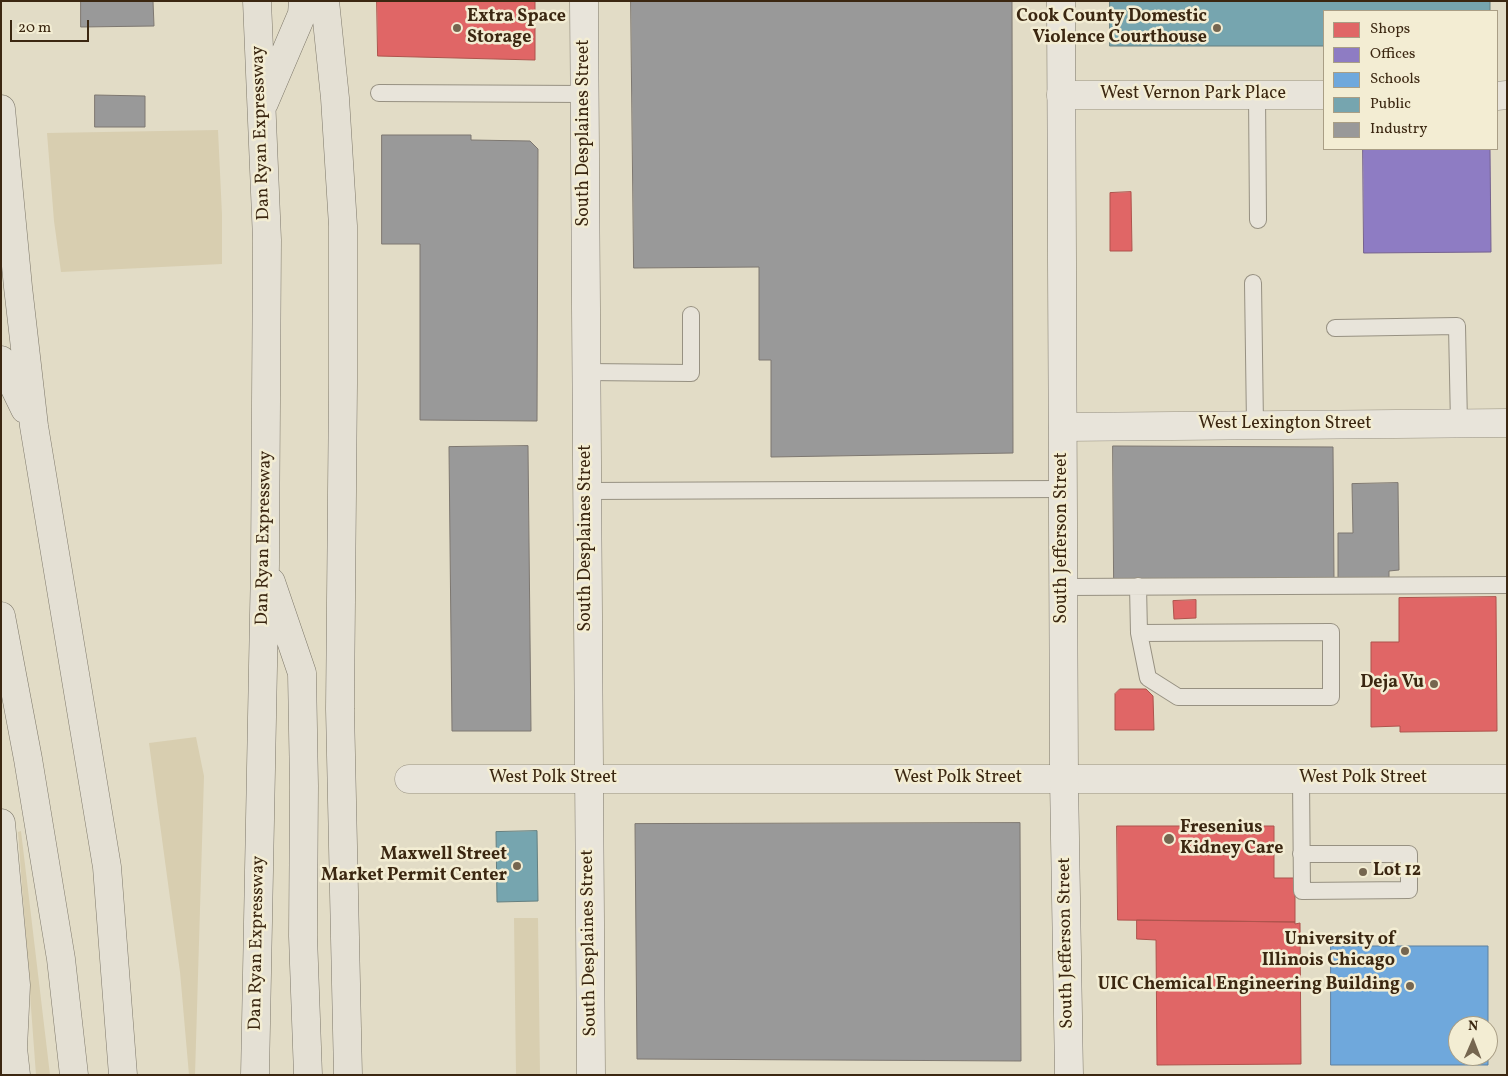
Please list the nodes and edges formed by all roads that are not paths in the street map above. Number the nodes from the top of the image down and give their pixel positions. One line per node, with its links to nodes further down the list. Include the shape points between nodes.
1 (256, 1): 14 (highway, Dan Ryan Expressway)
2 (302, 1): 14 (highway, via 302,14)
3 (326, 1): 12 (highway)
4 (343, 1): 12 (highway)
5 (584, 1): 8 (main road, South Desplaines Street)
6 (1061, 1): 9 (main road, South Jefferson Street)
7 (379, 93): 8 (lane)
8 (585, 94): 20 (main road, South Desplaines Street)
9 (1061, 95): 10 (main road, West Vernon Park Place); 25 (main road, South Jefferson Street)
10 (1257, 95): 11 (main road, West Vernon Park Place); 15 (lane)
11 (1323, 95)
12 (335, 98): 47 (highway, via 343,226 340,709)
13 (1, 109): 24 (highway)
14 (261, 109): 28 (highway, Dan Ryan Expressway, via 267,240)
15 (1258, 220)
16 (1253, 283): 23 (lane)
17 (691, 314): 20 (lane, via 691,373)
18 (1335, 328): 22 (lane, via 1457,326)
19 (1, 360): 24 (highway)
20 (586, 372): 27 (main road, South Desplaines Street)
21 (1507, 423): 22 (main road, West Lexington Street)
22 (1459, 424): 23 (main road, West Lexington Street)
23 (1255, 425): 25 (main road, West Lexington Street)
24 (34, 426): 44 (highway, via 107,867)
25 (1063, 427): 26 (main road, South Jefferson Street)
26 (1063, 489): 27 (lane); 31 (main road, South Jefferson Street)
27 (587, 491): 35 (main road, South Desplaines Street)
28 (265, 564): 45 (highway, Dan Ryan Expressway); 46 (highway, via 302,673 303,936)
29 (1507, 585): 30 (lane)
30 (1138, 586): 31 (lane); 33 (lane)
31 (1063, 587): 36 (main road, South Jefferson Street)
32 (1, 616): 43 (highway, via 60,950)
33 (1139, 633): 33 (lane, via 1148,678 1178,697 1331,697 1331,632)
34 (409, 779): 35 (main road, West Polk Street)
35 (588, 779): 36 (main road, West Polk Street); 48 (main road, South Desplaines Street)
36 (1064, 779): 37 (main road, West Polk Street); 49 (main road, South Jefferson Street)
37 (1301, 779): 38 (main road, West Polk Street); 40 (lane)
38 (1507, 780)
39 (1, 823): 42 (highway, via 16,985)
40 (1301, 854): 40 (lane, via 1302,891 1409,890 1409,854)
41 (1, 996): 42 (highway)
42 (14, 1062)
43 (74, 1075)
44 (123, 1075)
45 (255, 1075)
46 (308, 1075)
47 (348, 1075)
48 (591, 1075)
49 (1069, 1075)

